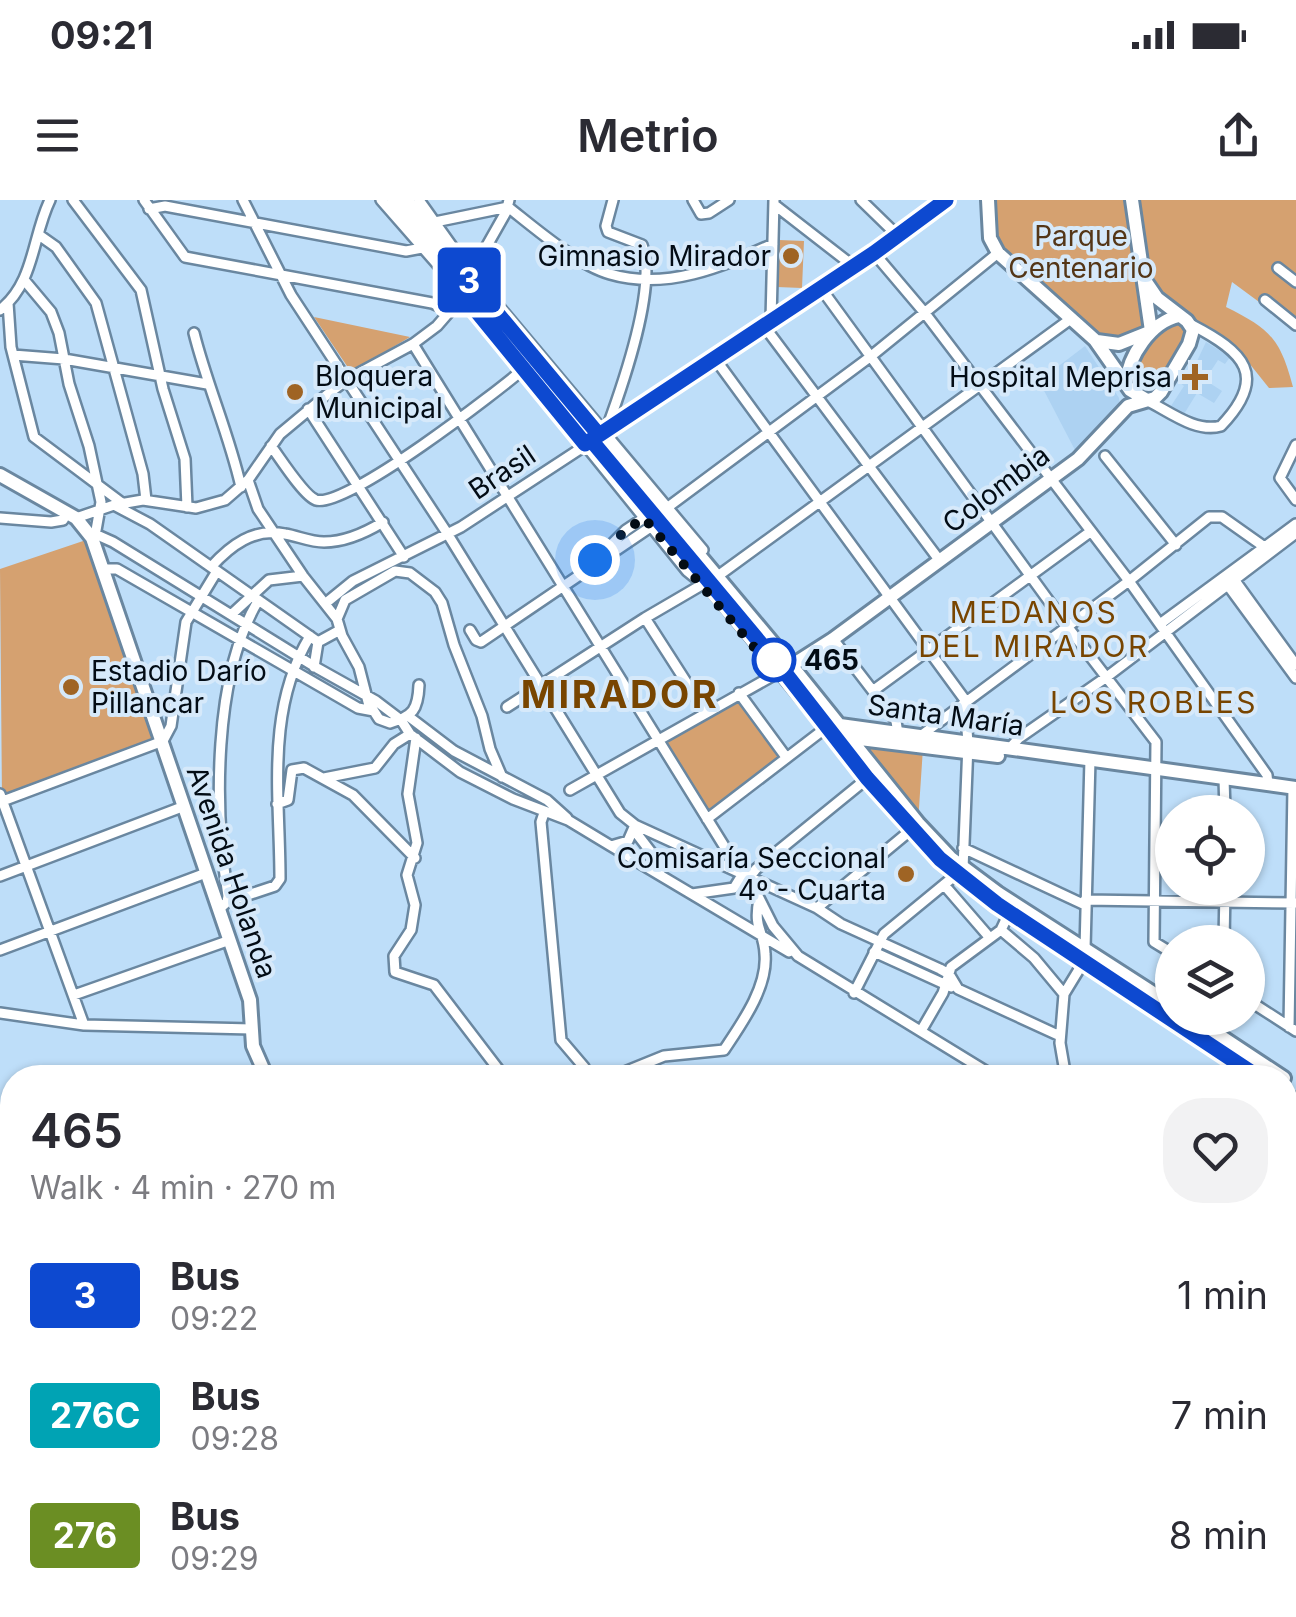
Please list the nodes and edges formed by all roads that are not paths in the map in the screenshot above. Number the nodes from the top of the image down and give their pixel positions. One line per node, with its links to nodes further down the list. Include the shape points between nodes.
1 (50, 200): 20 (street)
2 (74, 200): 54 (street, via 136,280)
3 (244, 200): 19 (street)
4 (380, 200): 23 (street)
5 (394, 200): 32 (street)
6 (406, 200): 32 (street)
7 (419, 200): 18 (street)
8 (613, 200): 30 (street, via 608,232 642,245)
9 (693, 200): 10 (street, via 698,212 709,214)
10 (729, 200)
11 (861, 200): 21 (street)
12 (946, 200): 21 (street, Brasil)
13 (988, 200): 25 (street)
14 (1132, 200): 29 (street)
15 (777, 202): 22 (street); 26 (street)
16 (509, 203): 18 (street); 30 (street, via 590,264); 32 (street)
17 (146, 204): 19 (street); 28 (street, via 185,257)
18 (435, 222): 32 (street)
19 (254, 223): 23 (street, via 406,251); 28 (street)
20 (38, 235): 31 (street); 52 (street, via 56,247 96,303)
21 (898, 236): 24 (street, Brasil)
22 (774, 244): 30 (street, via 700,274); 41 (street)
23 (422, 248): 32 (street)
24 (874, 253): 26 (street, Brasil); 38 (street)
25 (998, 254): 38 (street); 40 (street)
26 (852, 266): 34 (street, Brasil)
27 (1278, 268): 33 (street)
28 (280, 275): 37 (street); 55 (street)
29 (1144, 279): 39 (street); 44 (street)
30 (644, 280): 65 (street, via 634,348)
31 (24, 281): 36 (street); 50 (street, via 56,321)
32 (466, 282): 37 (street); 53 (street); 65 (street)
33 (1296, 282)
34 (820, 287): 41 (street, Brasil); 49 (street)
35 (1266, 300): 43 (street)
36 (4, 306): 48 (street)
37 (450, 311): 47 (street)
38 (924, 312): 49 (street); 58 (street)
39 (1179, 316): 42 (street); 44 (street)
40 (1072, 318): 46 (street); 58 (street)
41 (767, 323): 51 (street, Brasil); 59 (street)
42 (1192, 326): 60 (street, Colombia, via 1162,392); 60 (street, via 1233,348 1248,374 1234,411 1210,428)
43 (1296, 326)
44 (1151, 330): 46 (street, via 1119,344); 57 (street)
45 (194, 333): 56 (street)
46 (1095, 340): 57 (street)
47 (413, 344): 55 (street); 62 (street)
48 (13, 355): 50 (street); 73 (street, via 38,441)
49 (870, 357): 59 (street); 63 (street)
50 (64, 359): 52 (street); 73 (street)
51 (716, 360): 64 (street); 65 (street, Brasil)
52 (112, 366): 54 (street); 77 (street)
53 (526, 367): 62 (street); 65 (street)
54 (160, 374): 56 (street); 81 (street, via 185,459)
55 (348, 378): 61 (street); 69 (street)
56 (207, 384): 74 (street)
57 (1126, 384): 60 (street)
58 (980, 386): 63 (street); 72 (street)
59 (816, 397): 64 (street); 70 (street)
60 (1145, 400): 72 (street, Colombia, via 1128,406)
61 (308, 410): 67 (street); 75 (street)
62 (459, 419): 69 (street); 76 (street)
63 (922, 428): 70 (street); 88 (street)
64 (770, 433): 78 (street); 82 (street)
65 (595, 438): 76 (street, Brasil); 82 (street); 87 (street); 103 (street)
66 (1296, 444): 79 (street, via 1280,478)
67 (271, 446): 74 (street); 75 (street, via 310,496 331,499)
68 (1105, 456): 95 (street)
69 (399, 460): 75 (street); 90 (street)
70 (870, 465): 78 (street); 98 (street)
71 (0, 475): 84 (street)
72 (1050, 480): 88 (street, Colombia); 91 (street)
73 (96, 481): 80 (street); 83 (street)
74 (244, 483): 81 (street, via 216,505); 92 (street)
75 (359, 486): 86 (street)
76 (506, 495): 90 (street, Brasil); 106 (street)
77 (146, 500): 80 (street); 81 (street)
78 (822, 500): 103 (street); 108 (street)
79 (1296, 500)
80 (118, 504): 83 (street); 100 (street)
81 (187, 507)
82 (668, 507): 103 (street)
83 (100, 510): 84 (street); 94 (street)
84 (72, 516): 85 (street, via 51,522); 94 (street, Avenida Holanda)
85 (0, 518)
86 (382, 522): 92 (street, via 329,542); 97 (street)
87 (648, 522): 103 (street, via 687,571); 106 (street)
88 (992, 523): 98 (street, Colombia); 101 (street)
89 (1296, 524): 96 (street)
90 (446, 532): 97 (street, Brasil); 116 (street)
91 (1090, 532): 101 (street); 105 (street)
92 (274, 533): 100 (street, via 240,540); 102 (street)
93 (1296, 533): 104 (street)
94 (95, 540): 99 (street, Avenida Holanda); 107 (street, via 113,542)
95 (1176, 545): 96 (street, via 1217,516); 105 (street)
96 (1263, 546): 104 (street)
97 (404, 557): 110 (street, Brasil, via 353,581)
98 (940, 561): 108 (street, Colombia)
99 (102, 568): 111 (street, via 117,569); 147 (street, Avenida Holanda)
100 (214, 569): 107 (street); 109 (street)
101 (1030, 574): 117 (street); 124 (street)
102 (303, 576): 109 (street, via 277,577); 110 (street)
103 (713, 579): 113 (street); 128 (street)
104 (1228, 579): 118 (street); 126 (street); 131 (street)
105 (1129, 581): 117 (street); 118 (street)
106 (563, 588): 116 (street); 123 (street)
107 (200, 596): 111 (street); 112 (street)
108 (892, 596): 121 (street, Colombia); 124 (street)
109 (254, 598): 112 (street); 114 (street); 120 (street)
110 (326, 603): 115 (street)
111 (190, 613): 122 (street); 147 (street, via 171,726)
112 (232, 614): 114 (street)
113 (645, 618): 123 (street); 140 (street)
114 (245, 623): 122 (street); 125 (street)
115 (338, 624): 120 (street); 136 (street); 156 (street, via 345,600 395,571 410,573 435,592)
116 (506, 626): 119 (street, via 481,642); 132 (street)
117 (1067, 626): 130 (street); 137 (street)
118 (1163, 627): 130 (street); 158 (street)
119 (470, 630)
120 (314, 639): 125 (street); 127 (street)
121 (833, 639): 128 (street, Colombia); 134 (street)
122 (238, 640): 129 (street); 188 (street, via 222,744)
123 (600, 647): 132 (street); 146 (street)
124 (929, 647): 134 (street); 137 (street)
125 (298, 656): 127 (street); 129 (street)
126 (1296, 665)
127 (314, 667): 136 (street)
128 (787, 668): 135 (street, Colombia); 142 (street)
129 (292, 670): 139 (street); 164 (street, via 278,742)
130 (1108, 676): 149 (street); 152 (street, via 1156,742)
131 (1296, 678)
132 (542, 684): 138 (street); 153 (street)
133 (420, 685): 141 (street, via 417,709)
134 (874, 690): 143 (street)
135 (739, 694): 140 (street, Colombia); 150 (street)
136 (366, 697): 139 (street); 141 (street)
137 (965, 700): 145 (street); 148 (street)
138 (507, 707)
139 (374, 711): 141 (street, via 384,722)
140 (706, 712): 146 (street, Colombia)
141 (401, 716): 144 (street); 156 (street)
142 (842, 731): 143 (street, Santa María); 148 (street, Santa María); 150 (street); 154 (street)
143 (898, 734): 145 (street, Santa María)
144 (413, 736): 155 (street, via 394,744 375,768); 166 (street, via 460,772); 173 (street, via 408,794)
145 (919, 737): 148 (street, Santa María)
146 (658, 739): 153 (street, Colombia); 167 (street)
147 (160, 742): 163 (street); 165 (street, Avenida Holanda)
148 (967, 748): 149 (street, Santa María); 151 (street, Santa María); 172 (street)
149 (1009, 749): 151 (street, Santa María)
150 (786, 757): 167 (street)
151 (1089, 763): 152 (street, Santa María); 184 (street)
152 (1157, 772): 157 (street, Santa María); 161 (street)
153 (596, 774): 159 (street, Colombia); 169 (street)
154 (871, 775): 170 (street); 175 (street); 179 (street)
155 (324, 778): 164 (street, via 294,768 288,800); 173 (street, via 353,795)
156 (502, 778): 168 (street, via 547,800)
157 (1224, 782): 158 (street, Santa María); 160 (street, Santa María); 162 (street)
158 (1268, 784): 160 (street, Santa María)
159 (570, 790)
160 (1294, 791): 186 (street)
161 (1157, 795)
162 (1224, 795)
163 (1, 799): 174 (street)
164 (276, 804): 188 (street, via 280,879)
165 (182, 807): 174 (street); 176 (street, Avenida Holanda)
166 (544, 813): 168 (street); 219 (street, via 561,1040)
167 (706, 819): 179 (street)
168 (568, 820): 171 (street)
169 (634, 828): 171 (street, via 628,841); 177 (street); 179 (street)
170 (911, 830): 175 (street); 189 (street)
171 (611, 846): 177 (street)
172 (963, 848): 175 (street); 184 (street)
173 (416, 858): 218 (street, via 407,875 414,918 394,956 395,972 434,985)
174 (27, 866): 178 (street); 191 (street)
175 (960, 872): 180 (street); 190 (street); 200 (street)
176 (206, 874): 188 (street, Avenida Holanda); 191 (street)
177 (660, 874): 181 (street)
178 (0, 876)
179 (746, 876): 181 (street, via 734,888); 182 (street); 189 (street)
180 (945, 886): 194 (street); 196 (street)
181 (692, 894): 193 (street)
182 (760, 900): 193 (street); 201 (street)
183 (1155, 901): 184 (street)
184 (1085, 902): 200 (street)
185 (1265, 903): 186 (street)
186 (1294, 903): 211 (street)
187 (1156, 905): 197 (street)
188 (223, 906): 195 (street, Avenida Holanda)
189 (818, 908): 196 (street)
190 (1009, 913): 192 (street); 200 (street)
191 (51, 930): 198 (street); 206 (street)
192 (1001, 930): 194 (street); 204 (street)
193 (758, 934): 201 (street); 220 (street, via 765,954 761,982 724,1050)
194 (990, 938): 202 (street, via 951,966)
195 (230, 940): 206 (street); 210 (street, Avenida Holanda, via 252,1006)
196 (880, 941): 199 (street); 202 (street)
197 (1155, 943)
198 (0, 950)
199 (874, 952): 202 (street); 203 (street)
200 (1083, 955): 204 (street); 205 (street); 216 (street)
201 (803, 960): 203 (street)
202 (947, 980): 212 (street); 215 (street)
203 (854, 993): 212 (street)
204 (1064, 994): 215 (street)
205 (1155, 995)
206 (74, 996): 209 (street)
207 (1265, 1011): 211 (street)
208 (0, 1013): 209 (street)
209 (84, 1025): 210 (street)
210 (252, 1029): 217 (street, Avenida Holanda)
211 (1293, 1029)
212 (921, 1031): 221 (street)
213 (1209, 1035): 216 (street)
214 (1213, 1035): 216 (street)
215 (1060, 1036): 222 (street)
216 (1212, 1038): 223 (street); 224 (street)
217 (261, 1065)
218 (496, 1065)
219 (582, 1065)
220 (642, 1065)
221 (976, 1065)
222 (1064, 1065)
223 (1244, 1065)
224 (1261, 1065)

